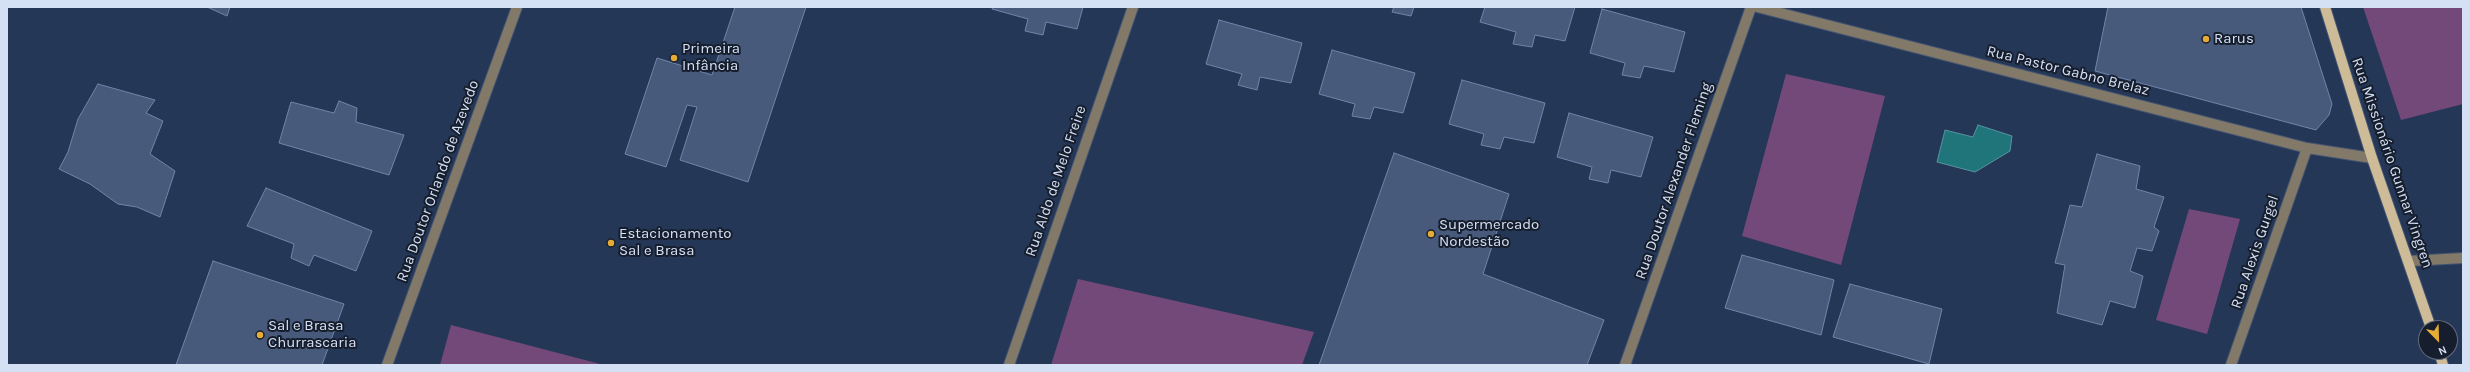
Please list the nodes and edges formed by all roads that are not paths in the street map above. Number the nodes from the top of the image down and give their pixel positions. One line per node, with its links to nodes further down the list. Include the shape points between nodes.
1 (517, 7): 11 (street, Rua Doutor Orlando de Azevedo)
2 (1133, 7): 12 (street, Rua Aldo de Melo Freire)
3 (1751, 7): 13 (street, Rua Doutor Alexander Fleming)
4 (1757, 7): 6 (street, Rua Pastor Gabno Brelaz)
5 (2325, 7): 7 (main road, Rua Missionário Gunnar Vingren)
6 (2307, 148): 7 (street, Rua Pastor Gabno Brelaz); 14 (street, Rua Alexis Gurgel)
7 (2372, 158): 9 (main road, Rua Missionário Gunnar Vingren)
8 (2463, 258): 9 (street)
9 (2409, 261): 10 (main road, Rua Missionário Gunnar Vingren)
10 (2428, 320)
11 (387, 365)
12 (1009, 365)
13 (1625, 365)
14 (2231, 365)

